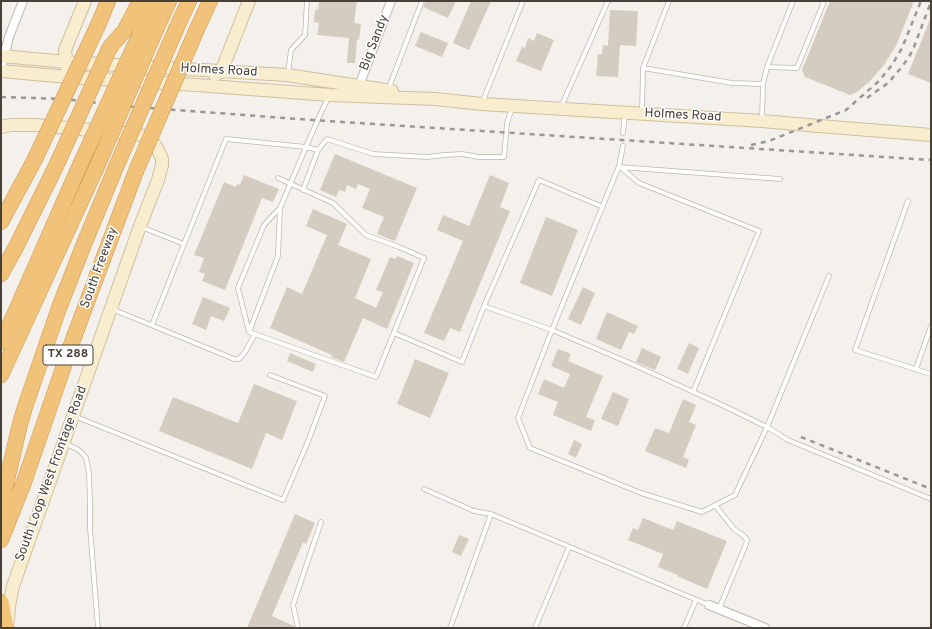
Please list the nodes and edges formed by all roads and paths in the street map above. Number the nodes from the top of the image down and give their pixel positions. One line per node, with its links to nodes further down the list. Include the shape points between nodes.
1 (24, 1): 24 (street, via 9,37)
2 (85, 1): 23 (main road, via 66,50)
3 (108, 1): 56 (highway, bridge, via 34,161)
4 (131, 1): 21 (highway)
5 (140, 1): 21 (highway)
6 (156, 1): 22 (highway)
7 (169, 1): 22 (highway)
8 (186, 1): 20 (highway)
9 (189, 1): 20 (highway)
10 (210, 1): 86 (highway, South Freeway / TX 288, bridge, via 136,171)
11 (248, 1): 27 (main road)
12 (307, 1): 28 (lane, via 305,35 291,50)
13 (391, 1): 32 (street, Big Sandy)
14 (422, 1): 33 (lane)
15 (523, 1): 36 (lane)
16 (608, 1): 38 (lane)
17 (670, 1): 26 (lane)
18 (793, 1): 25 (lane)
19 (823, 1): 25 (lane, via 797,68)
20 (177, 27): 76 (highway, bridge, via 84,244 59,308)
21 (122, 29): 59 (highway, bridge, via 110,47 56,166)
22 (147, 34): 69 (highway, bridge, via 80,165); 71 (highway, bridge, via 95,171)
23 (67, 62): 24 (main road, Holmes Road); 27 (main road, Holmes Road); 29 (main road)
24 (2, 63): 29 (main road, Holmes Road)
25 (767, 67): 30 (lane)
26 (643, 68): 30 (lane, via 732,83); 40 (lane)
27 (221, 72): 28 (main road, Holmes Road); 31 (main road)
28 (287, 75): 32 (main road, Holmes Road)
29 (68, 77): 31 (main road, Holmes Road)
30 (763, 84): 41 (lane)
31 (196, 85): 34 (main road, Holmes Road)
32 (359, 86): 33 (main road, Holmes Road)
33 (388, 90): 35 (main road, Holmes Road)
34 (330, 95): 35 (main road, Holmes Road); 46 (lane)
35 (435, 99): 36 (main road, Holmes Road)
36 (482, 104): 37 (main road, Holmes Road)
37 (512, 106): 38 (main road, Holmes Road); 47 (lane, via 507,123 504,157 462,154 428,157 373,154 327,139)
38 (560, 109): 39 (main road, Holmes Road)
39 (625, 113): 40 (main road, Holmes Road); 43 (lane)
40 (642, 114): 41 (main road, Holmes Road)
41 (762, 121): 44 (main road, Holmes Road)
42 (1, 127): 57 (main road, South Loop West Frontage Road, via 35,125 135,134 150,140 159,152 162,165)
43 (623, 133)
44 (931, 135)
45 (623, 146): 48 (lane)
46 (306, 147): 47 (lane); 51 (lane); 58 (lane, via 226,139)
47 (318, 150): 52 (lane)
48 (619, 166): 50 (lane); 54 (lane); 74 (lane, via 639,183 759,231)
49 (278, 178): 51 (lane)
50 (780, 179)
51 (290, 184): 52 (lane); 55 (lane)
52 (303, 190): 67 (lane, via 333,203 366,235 424,258)
53 (908, 201): 70 (lane, via 855,350)
54 (603, 207): 61 (lane, via 539,180); 65 (lane)
55 (280, 208): 66 (lane, via 278,256); 66 (lane, via 264,225 238,288)
56 (1, 222)
57 (140, 226): 58 (lane); 62 (main road, South Loop West Frontage Road)
58 (184, 244): 63 (lane)
59 (1, 274)
60 (829, 276): 77 (lane)
61 (484, 306): 65 (lane); 67 (lane, via 462,362)
62 (111, 308): 63 (lane); 75 (main road, South Loop West Frontage Road)
63 (152, 325): 68 (lane, via 234,359 245,352)
64 (931, 326): 70 (lane)
65 (552, 330): 74 (lane); 82 (lane, via 518,418 530,448 641,493 702,512)
66 (249, 332): 68 (lane)
67 (394, 333): 68 (lane, via 376,377)
68 (255, 334)
69 (1, 342)
70 (916, 369): 73 (lane)
71 (1, 374)
72 (270, 374): 75 (lane, via 325,396 283,500)
73 (931, 374)
74 (692, 392): 77 (lane)
75 (73, 416): 78 (main road, South Loop West Frontage Road)
76 (20, 424): 79 (highway); 83 (highway)
77 (767, 427): 81 (lane, via 788,440); 82 (lane, via 735,495)
78 (63, 443): 92 (main road, South Loop West Frontage Road, via 13,586 8,606); 93 (lane, via 82,453 88,466)
79 (1, 467)
80 (424, 489): 84 (lane, via 474,511)
81 (931, 499)
82 (715, 505): 91 (lane, via 734,529 747,540)
83 (1, 513)
84 (492, 514): 87 (lane); 95 (lane)
85 (321, 522): 94 (lane, via 293,605)
86 (1, 540)
87 (569, 547): 88 (lane); 96 (lane)
88 (696, 600): 90 (lane); 97 (lane)
89 (1, 602): 92 (highway)
90 (709, 605): 91 (street)
91 (719, 609): 98 (street)
92 (7, 628)
93 (98, 628)
94 (298, 628)
95 (450, 628)
96 (535, 628)
97 (684, 628)
98 (765, 628)

